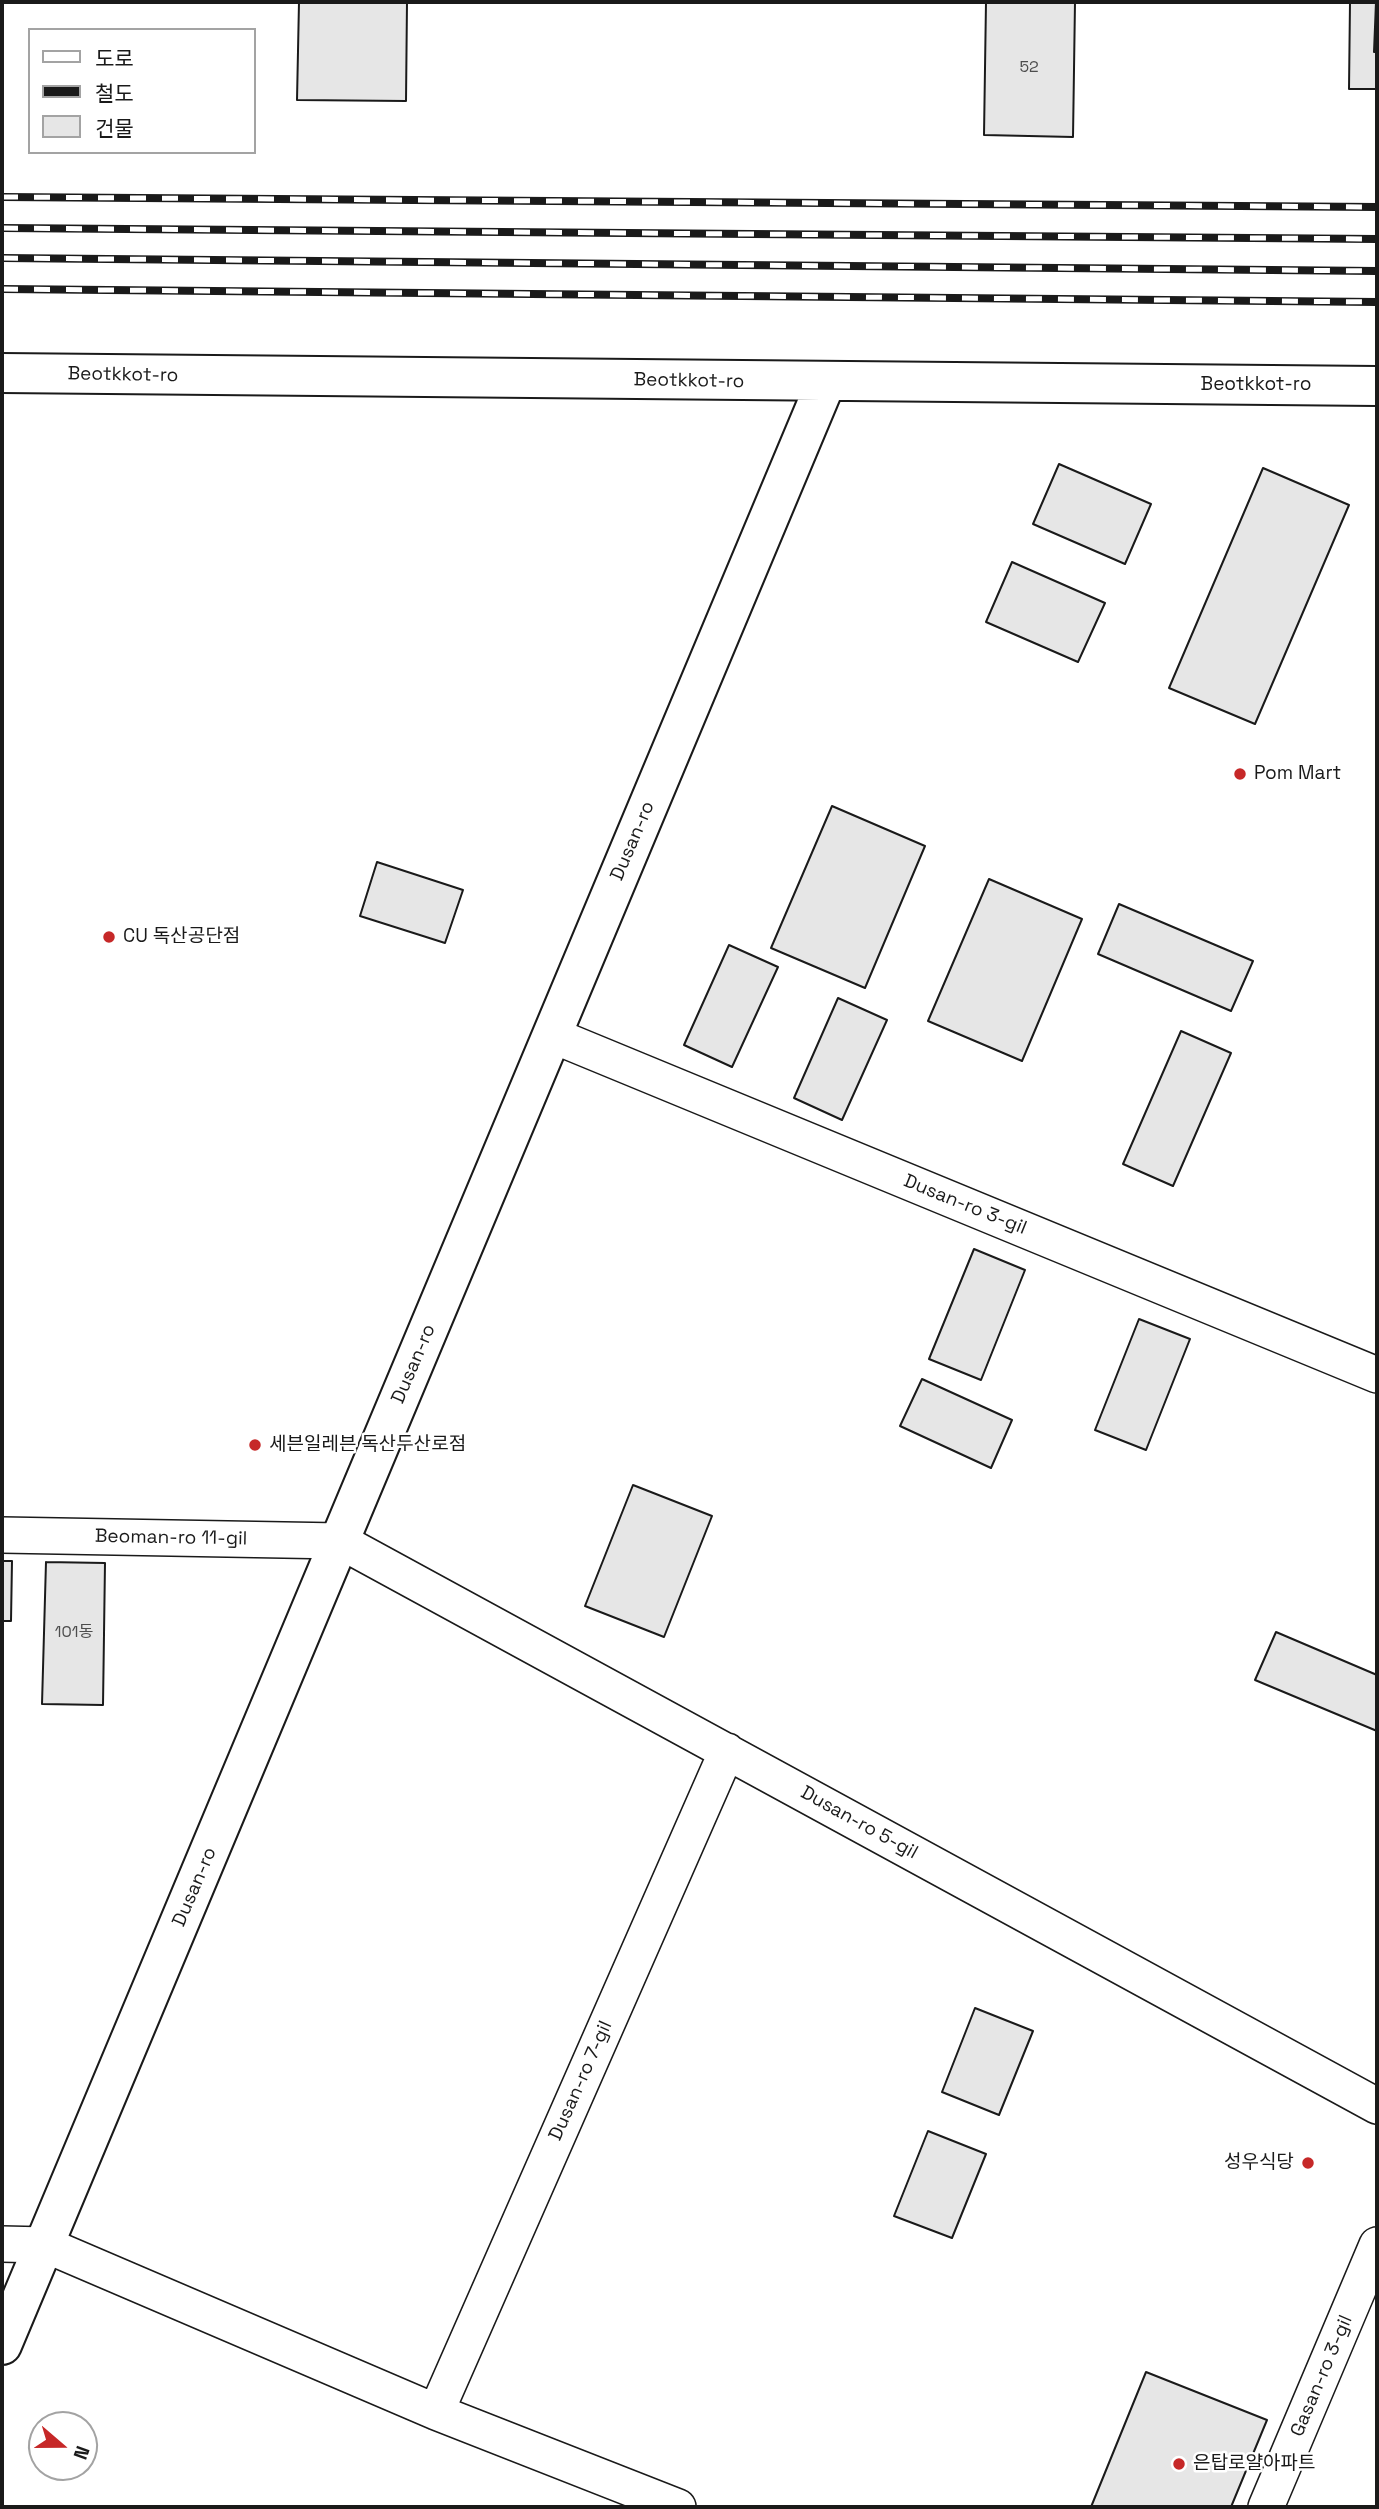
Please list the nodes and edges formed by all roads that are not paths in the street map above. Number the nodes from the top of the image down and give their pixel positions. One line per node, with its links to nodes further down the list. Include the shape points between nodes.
1 (2, 373): 2 (street, Beotkkot-ro)
2 (826, 382): 3 (street, Beotkkot-ro); 4 (street, Dusan-ro)
3 (1377, 386)
4 (552, 1035): 5 (street, Dusan-ro 3-gil); 7 (street, Dusan-ro)
5 (1377, 1375)
6 (2, 1535): 7 (street, Beoman-ro 11-gil)
7 (341, 1541): 8 (street, Dusan-ro 5-gil); 11 (street, Dusan-ro)
8 (727, 1751): 9 (street, Dusan-ro 5-gil); 14 (street, Dusan-ro 7-gil)
9 (1377, 2106)
10 (2, 2244): 11 (street)
11 (46, 2245): 13 (street, Dusan-ro); 14 (street)
12 (1377, 2245): 16 (street, Gasan-ro 3-gil)
13 (2, 2345)
14 (436, 2412): 15 (street)
15 (678, 2507)
16 (1266, 2507)

